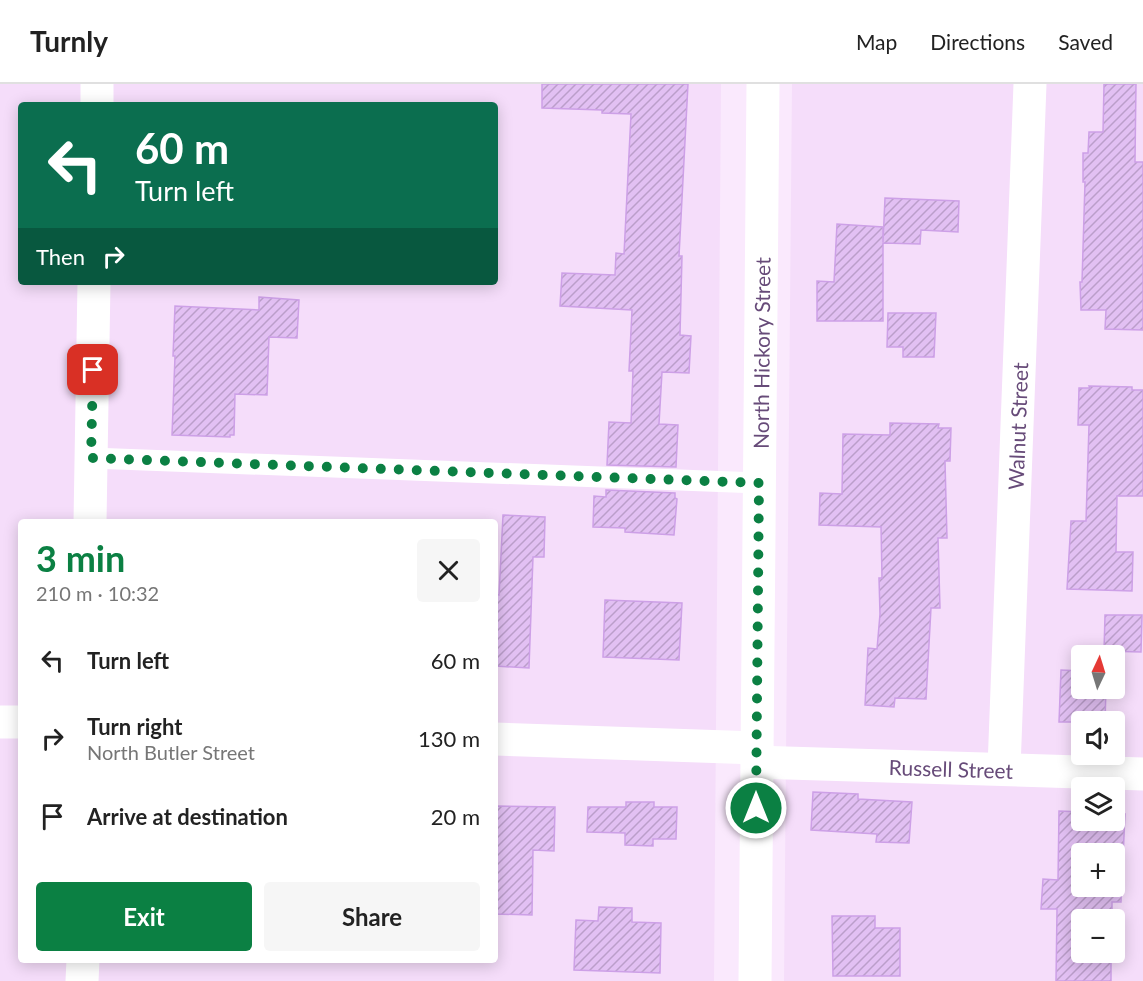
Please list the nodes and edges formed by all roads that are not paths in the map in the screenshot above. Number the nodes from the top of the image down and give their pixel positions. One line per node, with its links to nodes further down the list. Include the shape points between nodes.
1 (97, 84): 4 (street)
2 (763, 84): 7 (street, North Hickory Street)
3 (1030, 84): 13 (street, Walnut Street)
4 (97, 102)
5 (94, 285): 6 (street)
6 (91, 458): 7 (lane); 8 (street)
7 (759, 483): 12 (street, North Hickory Street)
8 (90, 519)
9 (0, 722): 10 (street)
10 (18, 722)
11 (498, 739): 12 (street, Russell Street)
12 (757, 755): 13 (street, Russell Street); 17 (street, North Hickory Street)
13 (1004, 768): 14 (street, Russell Street)
14 (1143, 774)
15 (83, 963): 16 (street)
16 (82, 981)
17 (755, 981)

